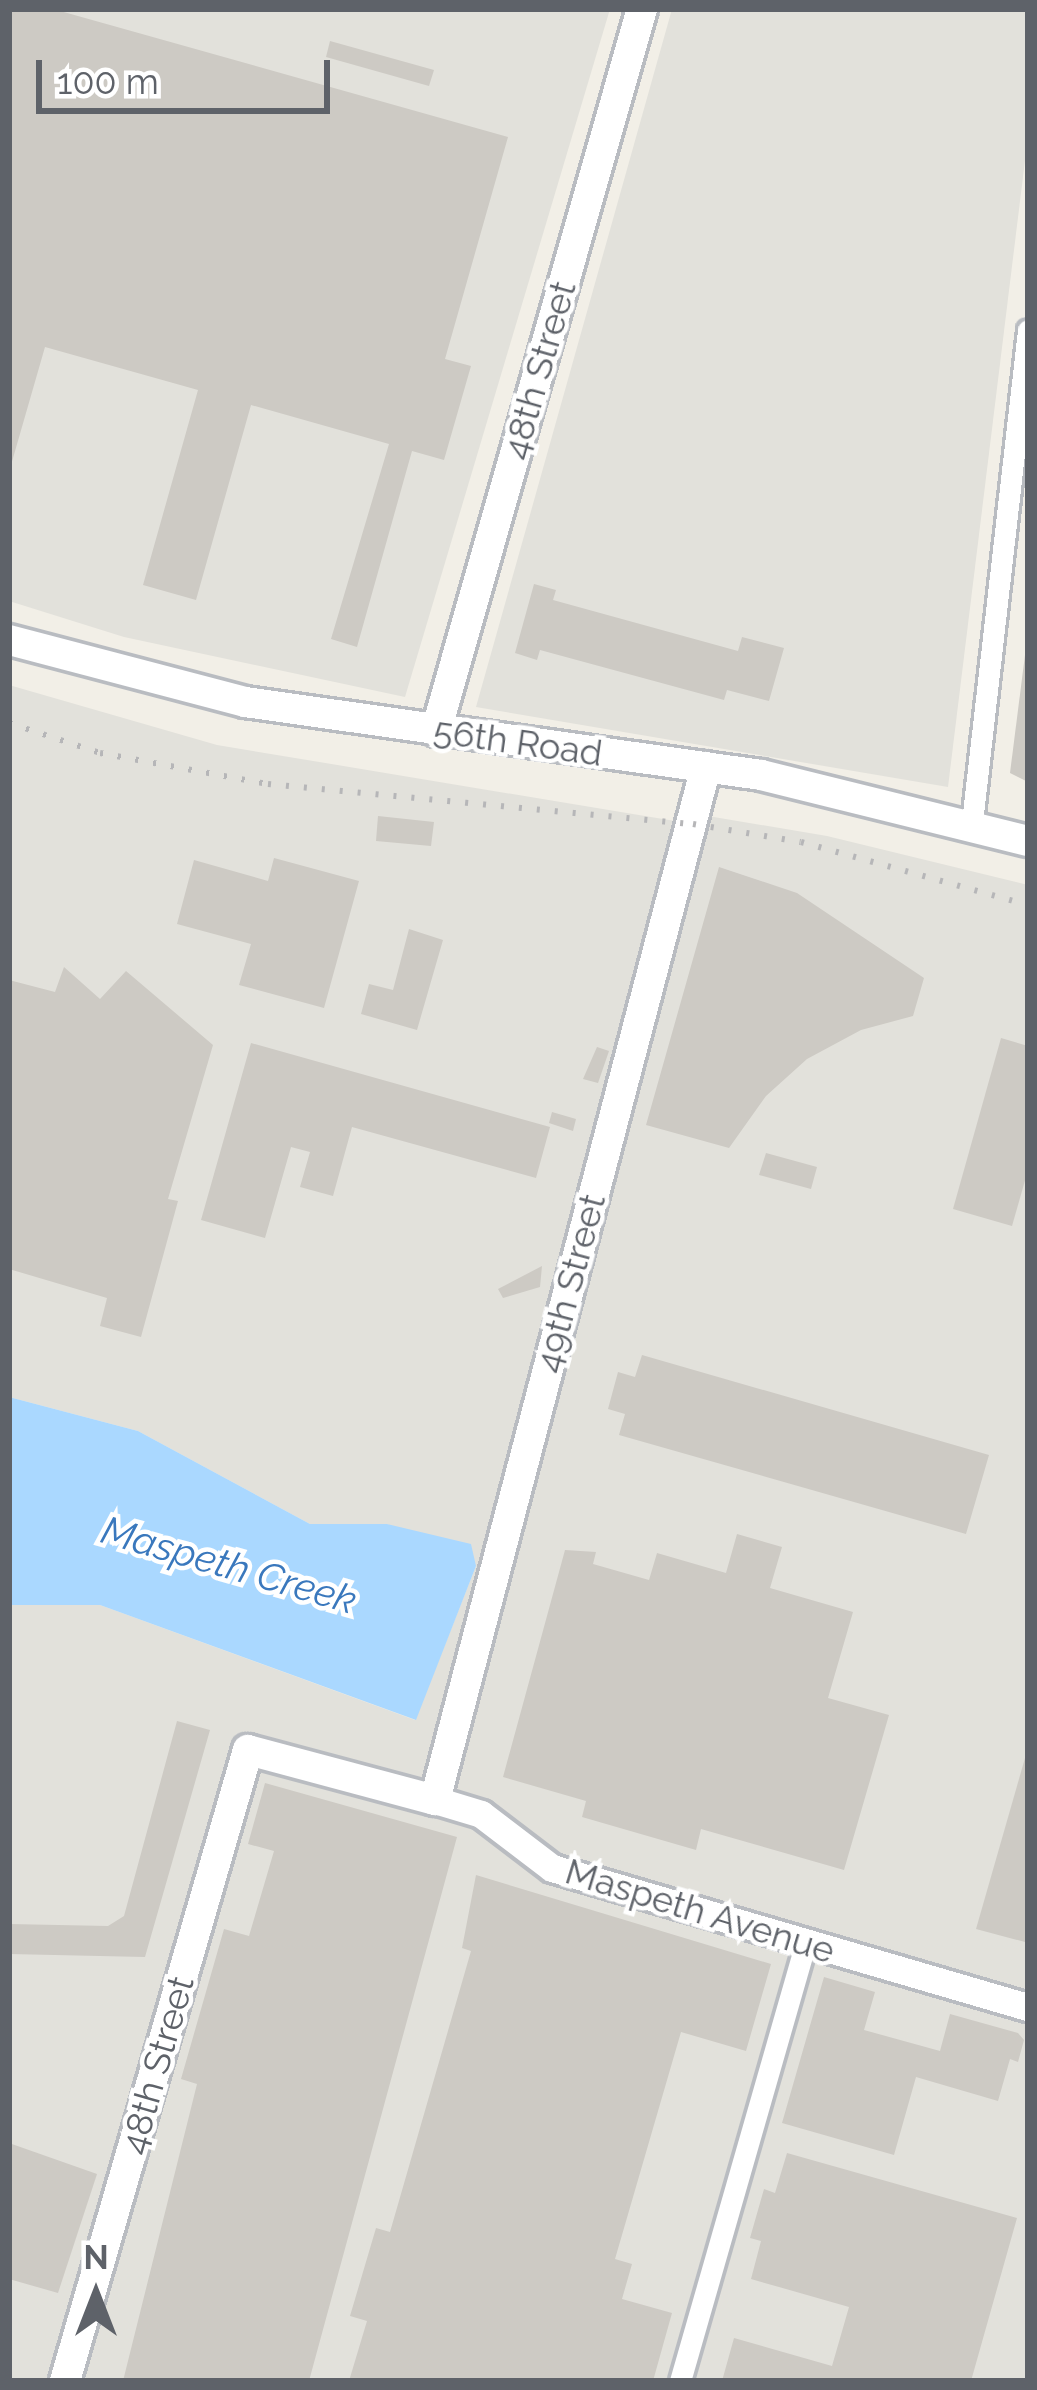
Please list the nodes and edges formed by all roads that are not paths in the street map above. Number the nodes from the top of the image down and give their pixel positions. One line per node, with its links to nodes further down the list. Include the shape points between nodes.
1 (642, 9): 4 (main road, 48th Street)
2 (1028, 330): 6 (street)
3 (9, 640): 4 (main road, 56th Road, via 188,691)
4 (436, 731): 5 (main road, 56th Road)
5 (706, 766): 6 (main road, 56th Road); 9 (main road, 49th Street)
6 (972, 821): 7 (main road, 56th Road)
7 (1028, 841)
8 (248, 1750): 9 (main road, Maspeth Avenue); 12 (main road, 48th Street)
9 (435, 1800): 10 (street, Maspeth Avenue, via 481,1814 552,1868)
10 (805, 1944): 11 (street, Maspeth Avenue); 13 (street)
11 (1028, 2007)
12 (65, 2381)
13 (680, 2381)

